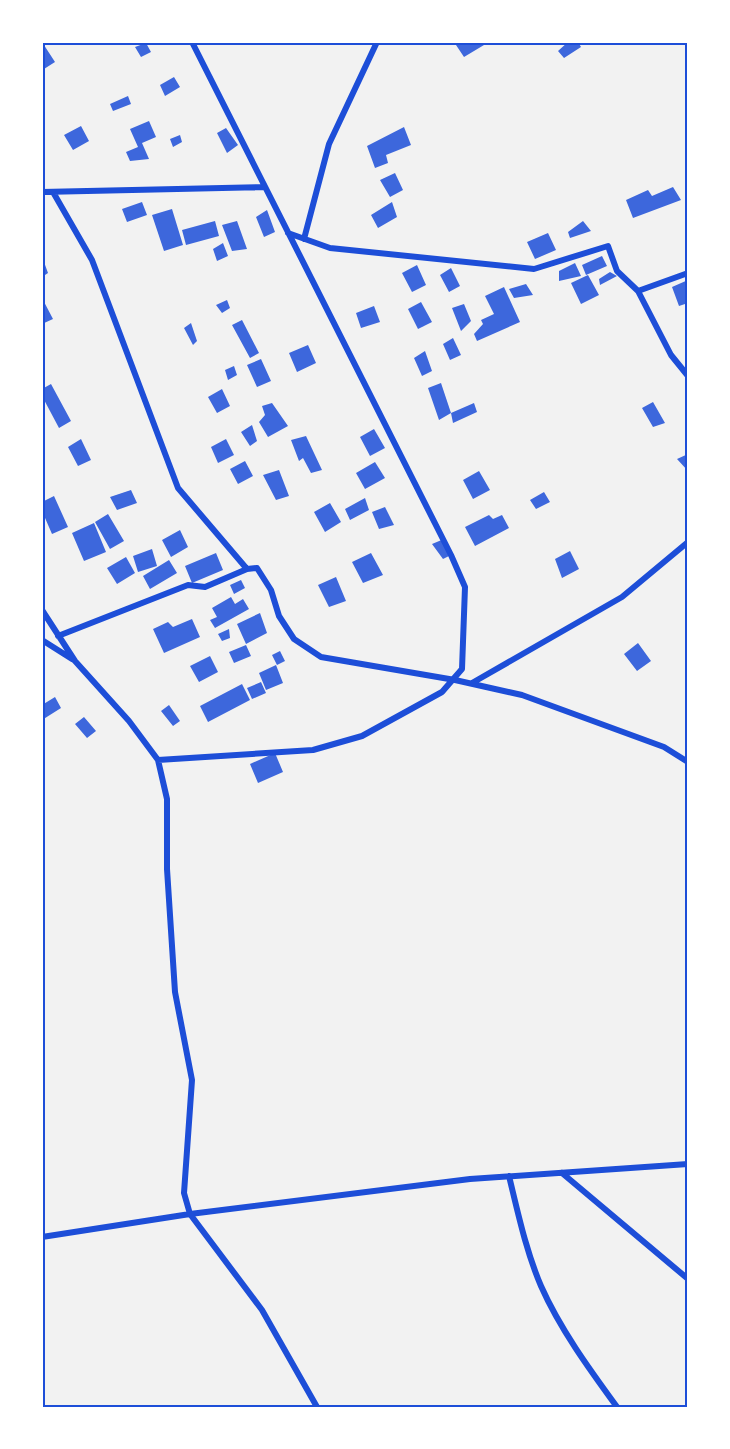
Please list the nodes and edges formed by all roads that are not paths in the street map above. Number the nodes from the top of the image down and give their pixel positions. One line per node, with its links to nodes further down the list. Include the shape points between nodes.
1 (192, 42): 3 (street)
2 (377, 42): 7 (street, via 329,144)
3 (264, 187): 5 (street); 6 (street)
4 (42, 192): 5 (street)
5 (53, 192): 12 (street, via 93,260 178,488)
6 (287, 233): 7 (street); 17 (street, via 465,587 462,669)
7 (304, 239): 9 (street, via 340,250 534,269 608,246 616,271)
8 (688, 273): 9 (street)
9 (638, 291): 10 (street, via 671,355)
10 (688, 375)
11 (688, 542): 18 (street, via 622,597)
12 (247, 569): 14 (street, via 205,587 188,585); 17 (street, via 257,568 294,639 321,657)
13 (42, 610): 14 (street)
14 (58, 636): 16 (street)
15 (42, 640): 16 (street)
16 (75, 661): 19 (street)
17 (455, 680): 18 (street); 19 (street, via 442,693 362,736 313,750)
18 (472, 684): 20 (street, via 522,695 586,717 664,747)
19 (158, 760): 24 (street, via 167,799 175,992 192,1080 184,1193)
20 (688, 762)
21 (688, 1164): 22 (street)
22 (562, 1173): 23 (street); 26 (street)
23 (509, 1176): 24 (street); 28 (street, via 542,1287 578,1352)
24 (190, 1214): 25 (street); 27 (street, via 262,1311)
25 (42, 1237)
26 (688, 1279)
27 (317, 1407)
28 (617, 1407)

